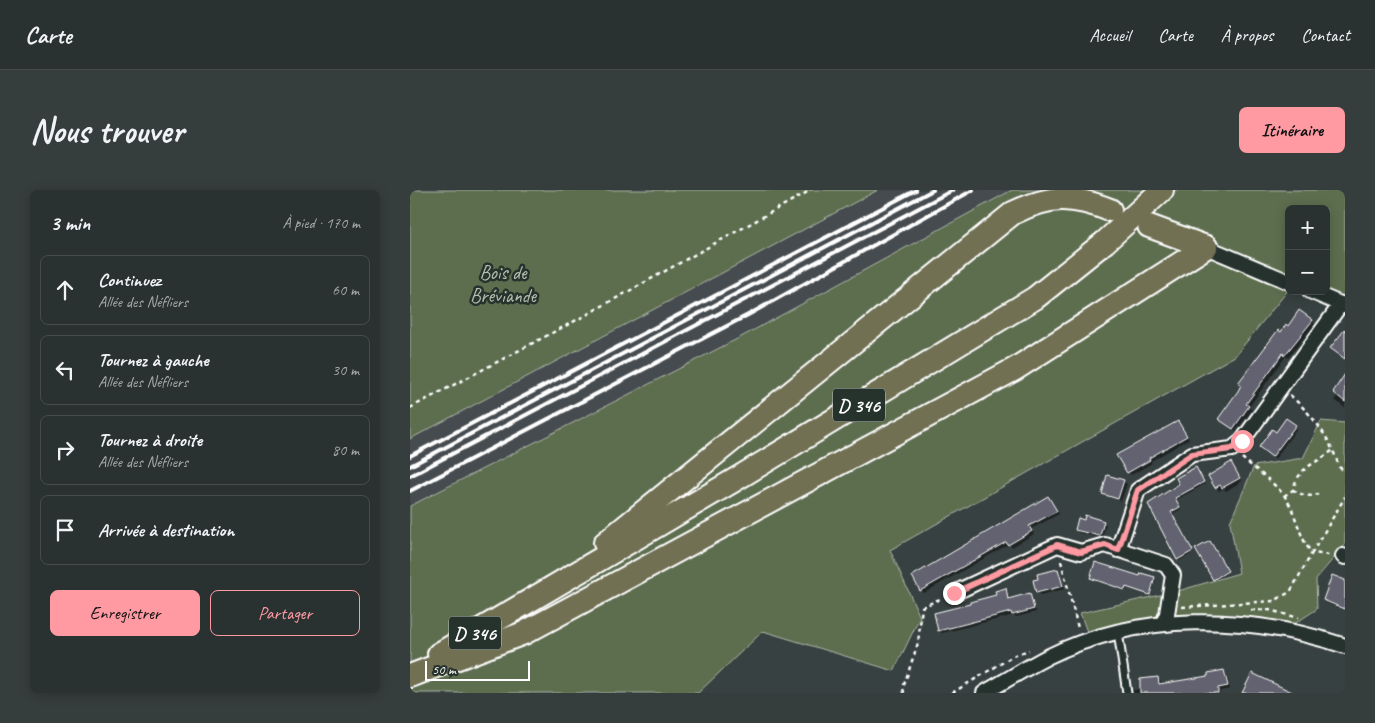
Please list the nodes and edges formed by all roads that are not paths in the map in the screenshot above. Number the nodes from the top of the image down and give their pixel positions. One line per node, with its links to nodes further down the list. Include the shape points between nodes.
1 (1162, 190): 10 (main road, D 346, via 1106,242 1035,298)
2 (1110, 210): 10 (main road, via 1064,198 1033,204 1013,213 715,457)
3 (1149, 226): 4 (main road)
4 (1206, 247): 5 (street); 15 (main road, via 1006,373 524,633)
5 (1285, 280)
6 (1319, 295): 7 (street)
7 (1343, 305): 8 (street, via 1242,441 1232,449 1192,454 1138,490)
8 (1118, 550): 9 (street, via 1105,545 1081,552 1057,545); 11 (street, via 1166,565 1172,575)
9 (954, 593)
10 (539, 595): 14 (main road, D 346)
11 (1164, 623): 12 (street); 13 (street, via 1230,623 1276,628)
12 (1118, 632): 16 (street, via 1047,657); 17 (lane)
13 (1345, 646)
14 (410, 670)
15 (410, 676)
16 (984, 693)
17 (1127, 693)

